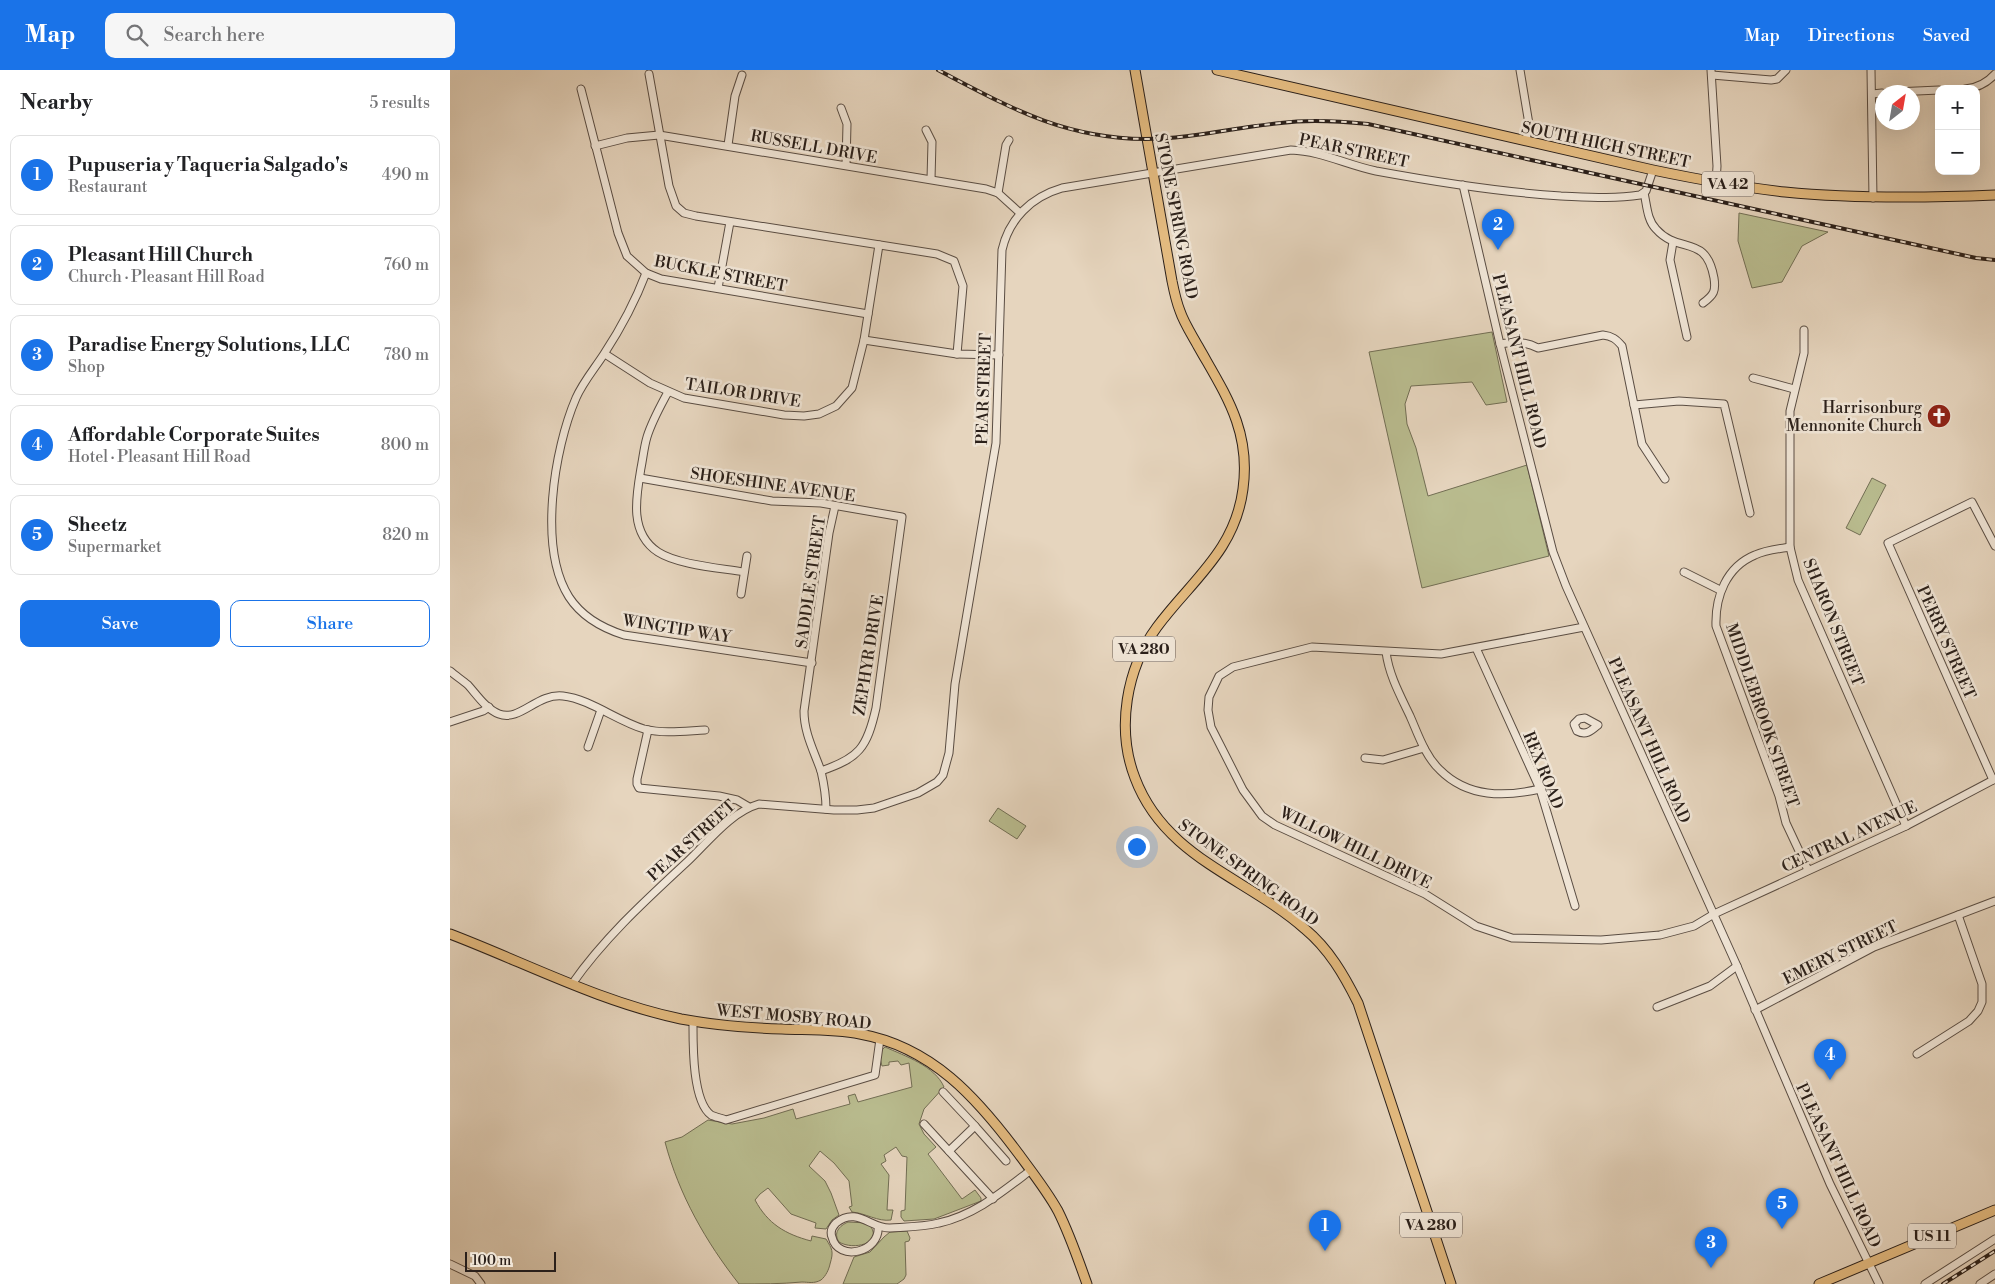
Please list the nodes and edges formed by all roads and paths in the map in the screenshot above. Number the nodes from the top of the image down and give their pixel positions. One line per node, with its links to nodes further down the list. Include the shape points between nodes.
1 (1135, 70): 25 (main road, STONE SPRING ROAD / VA 280)
2 (1216, 70): 20 (main road, SOUTH HIGH STREET / VA 42)
3 (1520, 70): 20 (street, via 1529,124)
4 (1786, 70): 6 (street, via 1771,80)
5 (1872, 70): 14 (street)
6 (1712, 72): 27 (street)
7 (649, 74): 18 (street)
8 (1995, 74): 10 (street)
9 (742, 75): 21 (street, via 735,96)
10 (1980, 86)
11 (581, 89): 22 (street, BUCKLE STREET)
12 (1935, 90): 13 (street)
13 (1920, 91)
14 (1872, 94): 15 (street); 32 (street)
15 (1875, 94)
16 (841, 108): 23 (street, via 847,124)
17 (926, 130): 26 (street, via 932,142)
18 (659, 134): 21 (street, RUSSELL DRIVE); 22 (street, RUSSELL DRIVE); 34 (street, via 676,206 684,213)
19 (1009, 140): 30 (street)
20 (1526, 142): 24 (main road, SOUTH HIGH STREET / VA 42)
21 (728, 145): 23 (street, RUSSELL DRIVE)
22 (595, 146): 37 (street, BUCKLE STREET, via 627,256)
23 (846, 165): 26 (street, RUSSELL DRIVE)
24 (1653, 170): 27 (main road, SOUTH HIGH STREET / VA 42); 29 (street)
25 (1152, 172): 28 (street, PEAR STREET, via 1291,150 1318,153 1374,170); 33 (street, PEAR STREET, via 1048,192); 111 (main road, STONE SPRING ROAD / VA 280, via 1180,312 1229,399 1242,435 1244,487 1236,520 1223,546 1156,628 1139,658 1127,701 1127,746 1134,777 1150,810 1171,835 1200,858 1290,916 1322,945 1343,974 1358,1003)
26 (931, 179): 30 (street, RUSSELL DRIVE, via 986,188)
27 (1716, 183): 32 (main road, SOUTH HIGH STREET / VA 42)
28 (1463, 184): 29 (street, PEAR STREET, via 1597,198 1629,197); 44 (street, PLEASANT HILL ROAD)
29 (1644, 192): 35 (street, via 1654,227)
30 (998, 194): 33 (street, RUSSELL DRIVE)
31 (1995, 195): 32 (main road, SOUTH HIGH STREET / VA 42)
32 (1873, 198)
33 (1020, 213): 47 (street, PEAR STREET, via 1002,250)
34 (730, 222): 36 (street); 38 (street)
35 (1673, 242): 39 (street, via 1695,247 1712,264 1716,288); 42 (street, via 1670,260)
36 (879, 246): 40 (street, TAILOR DRIVE); 46 (street, via 937,254 954,261 964,286)
37 (646, 273): 38 (street, BUCKLE STREET, via 661,279); 45 (street, WINGTIP WAY, via 636,299)
38 (718, 288): 40 (street, BUCKLE STREET)
39 (1703, 303)
40 (868, 314): 43 (street, TAILOR DRIVE)
41 (1804, 330): 49 (street, SHARON STREET, via 1804,352)
42 (1687, 338)
43 (864, 340): 46 (street); 50 (street, TAILOR DRIVE, via 852,388 836,406 819,414 784,415 684,398)
44 (1500, 344): 51 (street, via 1529,343 1538,348 1610,336 1622,346); 64 (street, PLEASANT HILL ROAD, via 1554,552)
45 (604, 354): 50 (street, TAILOR DRIVE); 67 (street, WINGTIP WAY, via 576,397 561,449 551,503 556,564 569,597 591,620 624,636)
46 (957, 354): 47 (street)
47 (999, 355): 81 (street, PEAR STREET, via 996,443 943,775 918,793 874,808)
48 (1753, 378): 49 (street)
49 (1794, 390): 58 (street, SHARON STREET, via 1790,411)
50 (668, 392): 52 (street, via 646,439)
51 (1634, 406): 53 (street, via 1643,448); 55 (street, via 1679,401 1724,404)
52 (640, 478): 54 (street, SHOESHINE AVENUE, via 772,501); 60 (street, via 637,521 642,535 654,548 670,559)
53 (1665, 479)
54 (835, 506): 56 (street, SHOESHINE AVENUE); 67 (street, SADDLE STREET)
55 (1750, 513)
56 (902, 517): 77 (street, ZEPHYR DRIVE, via 870,733 859,752 841,764)
57 (1995, 546): 78 (street, PERRY STREET, via 1972,502 1888,543)
58 (1790, 547): 62 (street, MIDDLEBROOK STREET, via 1753,555 1729,576); 82 (street, SHARON STREET, via 1798,580)
59 (747, 556): 60 (street)
60 (744, 572): 63 (street)
61 (1684, 572): 62 (street)
62 (1720, 590): 83 (street, MIDDLEBROOK STREET, via 1715,615 1717,634 1779,796 1786,823)
63 (741, 594)
64 (1584, 627): 65 (street, WILLOW HILL DRIVE); 86 (street, PLEASANT HILL ROAD)
65 (1476, 648): 66 (street, WILLOW HILL DRIVE, via 1441,654); 79 (street, REX ROAD)
66 (1386, 652): 75 (street, via 1389,670); 86 (street, WILLOW HILL DRIVE, via 1312,647 1233,667 1219,676 1209,697 1211,727 1243,790 1262,816 1275,825 1425,894 1476,926 1512,938 1601,940 1660,935 1694,926)
67 (812, 663): 77 (street, SADDLE STREET, via 804,725)
68 (450, 671): 69 (street)
69 (489, 707): 70 (street, via 501,715 511,715 554,695 571,697); 71 (street)
70 (601, 710): 72 (street); 74 (street)
71 (450, 722)
72 (648, 730): 73 (street); 80 (street, via 637,778 639,788 719,796)
73 (705, 730)
74 (588, 747)
75 (1424, 748): 76 (street, via 1383,760); 79 (street, via 1439,770 1460,785 1484,794 1516,795)
76 (1365, 758)
77 (821, 771): 81 (street, SADDLE STREET)
78 (1994, 779): 82 (street, CENTRAL AVENUE)
79 (1540, 789): 85 (street, REX ROAD)
80 (749, 807): 81 (street, PEAR STREET, via 759,804); 90 (street, PEAR STREET, via 722,828 620,925)
81 (826, 809)
82 (1906, 826): 83 (street, CENTRAL AVENUE)
83 (1808, 870): 86 (street, CENTRAL AVENUE)
84 (1995, 901): 87 (street, EMERY STREET)
85 (1574, 906)
86 (1714, 914): 89 (street, PLEASANT HILL ROAD)
87 (1958, 915): 92 (street, EMERY STREET, via 1874,947); 95 (street, via 1982,984 1982,1002 1969,1020)
88 (450, 934): 90 (main road, WEST MOSBY ROAD)
89 (1737, 966): 91 (street, via 1711,985); 92 (street, PLEASANT HILL ROAD)
90 (572, 984): 93 (main road, WEST MOSBY ROAD, via 651,1011)
91 (1656, 1007)
92 (1755, 1010): 106 (street, PLEASANT HILL ROAD, via 1830,1184)
93 (693, 1021): 94 (main road, WEST MOSBY ROAD, via 844,1032); 94 (street, via 693,1063 701,1100 710,1114 726,1120 875,1075)
94 (880, 1038): 101 (main road, WEST MOSBY ROAD, via 920,1056 960,1085 986,1111)
95 (1917, 1054)
96 (944, 1092): 98 (street)
97 (924, 1124): 99 (street)
98 (975, 1126): 99 (street); 100 (street)
99 (949, 1151): 102 (street)
100 (1006, 1161)
101 (1031, 1170): 102 (street); 110 (main road, WEST MOSBY ROAD, via 1062,1219)
102 (993, 1199): 104 (street, via 938,1224)
103 (1995, 1210): 106 (main road, US 11)
104 (878, 1226): 104 (street, via 851,1217 836,1224 831,1236 841,1249 861,1251 874,1242)
105 (1995, 1239): 114 (street)
106 (1869, 1262): 112 (main road, US 11); 113 (street, PLEASANT HILL ROAD)
107 (450, 1264): 109 (street, via 475,1276)
108 (1995, 1274): 115 (street)
109 (481, 1284)
110 (1087, 1284)
111 (1450, 1284)
112 (1819, 1284)
113 (1879, 1284)
114 (1925, 1284)
115 (1980, 1284)

